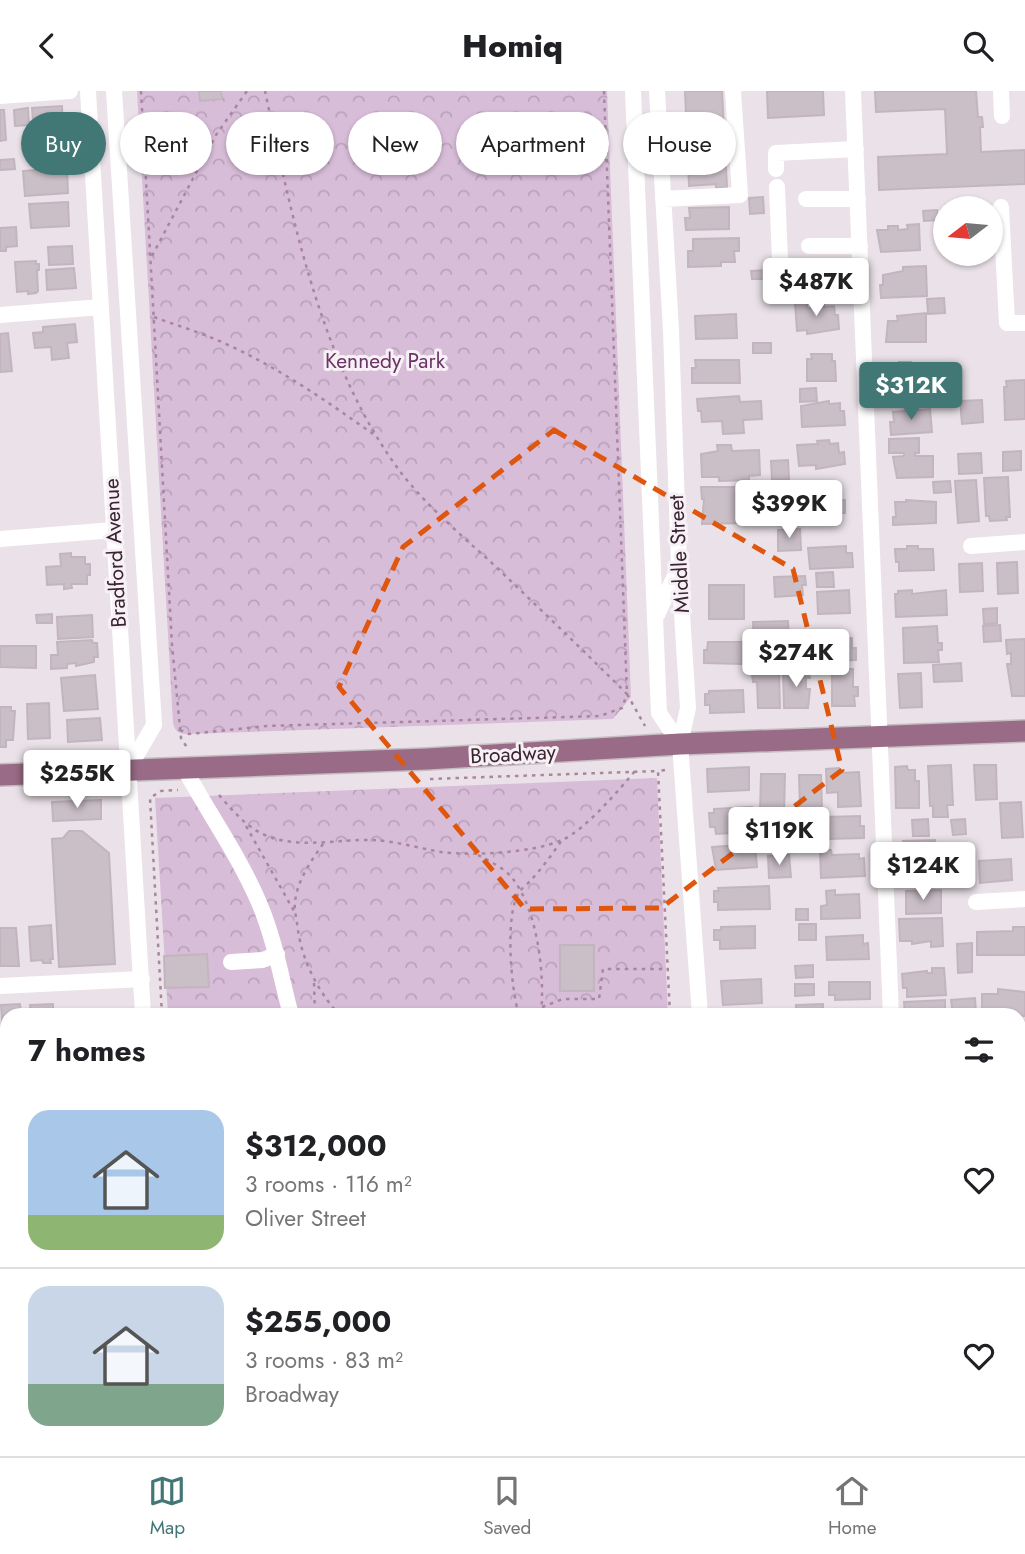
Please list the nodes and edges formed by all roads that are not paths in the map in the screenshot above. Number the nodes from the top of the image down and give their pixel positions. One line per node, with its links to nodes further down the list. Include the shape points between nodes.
1 (70, 91): 9 (street)
2 (88, 91): 21 (street, Bradford Avenue)
3 (114, 91): 34 (street, via 153,725)
4 (633, 91): 29 (street)
5 (657, 91): 14 (street, Middle Street)
6 (733, 91): 14 (street, via 740,195)
7 (853, 91): 11 (street)
8 (1001, 91): 10 (street)
9 (0, 96)
10 (1002, 116)
11 (856, 149): 12 (street); 16 (street)
12 (785, 152): 13 (street, via 776,153); 20 (street, via 786,192 777,193 780,261 799,276)
13 (776, 169)
14 (663, 199): 28 (street, Middle Street)
15 (806, 199): 16 (street)
16 (858, 199): 18 (street)
17 (809, 246): 18 (street)
18 (860, 246): 20 (street)
19 (1003, 246): 23 (street, via 1007,323)
20 (861, 274): 31 (street)
21 (101, 307): 22 (street); 24 (street, Bradford Avenue)
22 (0, 315)
23 (1025, 323)
24 (114, 530): 25 (street); 34 (street, Bradford Avenue)
25 (0, 539)
26 (1025, 543): 27 (street)
27 (971, 546)
28 (679, 567): 29 (street); 32 (street, Middle Street, via 688,708)
29 (656, 618): 32 (street, via 659,713)
30 (1025, 731): 31 (main road, Broadway)
31 (878, 735): 32 (main road, Broadway); 45 (street)
32 (680, 744): 33 (main road, Broadway); 44 (street, Middle Street)
33 (192, 768): 34 (main road, Broadway); 38 (street, via 195,789 247,877)
34 (127, 771): 35 (main road, Broadway); 40 (street, Bradford Avenue)
35 (0, 775)
36 (1025, 899): 37 (street)
37 (976, 902)
38 (277, 954): 39 (street, via 263,960); 43 (street)
39 (231, 962)
40 (142, 979): 41 (street); 42 (street, Bradford Avenue)
41 (0, 986)
42 (144, 1008)
43 (289, 1008)
44 (699, 1008)
45 (891, 1008)

